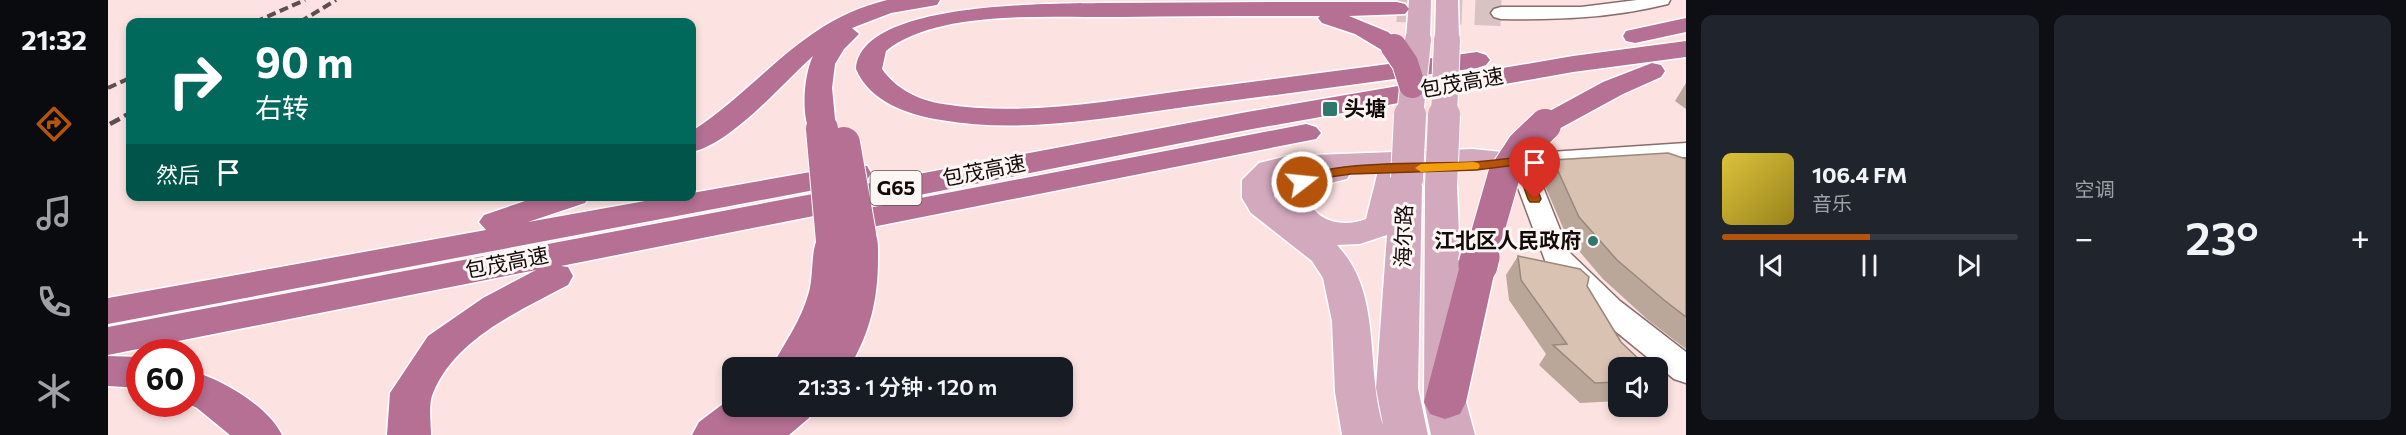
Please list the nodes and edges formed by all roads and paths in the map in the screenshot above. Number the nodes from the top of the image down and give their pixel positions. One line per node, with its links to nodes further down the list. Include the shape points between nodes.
1 (929, 0): 19 (highway, via 899,3 843,24)
2 (964, 0): 8 (highway)
3 (1126, 0): 9 (highway)
4 (1420, 0): 13 (main road)
5 (1448, 0): 22 (main road, 海尔路, bridge, via 1447,40)
6 (1599, 0): 7 (street, via 1494,9 1573,13)
7 (1661, 0)
8 (994, 4): 10 (highway); 16 (highway, via 927,22 885,39 871,51 868,68 875,81 923,109 963,116 1035,116); 24 (highway, bridge, via 921,17 873,33 844,57 838,70 833,136)
9 (1395, 5): 10 (highway)
10 (1071, 11): 13 (highway, via 1307,15 1350,23)
11 (1686, 26): 14 (highway)
12 (1686, 33): 14 (highway, 包茂高速 / G65)
13 (1406, 44): 22 (main road, bridge, via 1412,85 1410,132 1397,146)
14 (1589, 46): 16 (highway, 包茂高速 / G65)
15 (1686, 50): 28 (highway, 包茂高速 / G65, via 1562,66 1247,121)
16 (1503, 58): 27 (highway, 包茂高速 / G65)
17 (1686, 66): 18 (highway)
18 (1652, 70): 25 (highway); 40 (highway, bridge, via 1545,125 1523,146 1504,175 1478,265)
19 (696, 140)
20 (1686, 150): 21 (street)
21 (1520, 161): 22 (main road, via 1321,174 1302,182 1291,194 1294,212 1313,227 1336,234 1360,233 1381,225); 34 (street, via 1556,256 1609,309); 45 (main road, via 1473,158 1287,165 1270,170 1258,180 1258,199 1265,210 1308,239 1330,259 1340,275 1347,297 1354,386)
22 (1413, 179): 40 (main road, 海尔路); 46 (main road, 海尔路, via 1397,388)
23 (559, 201): 26 (highway, via 484,226 393,248)
24 (846, 237): 30 (highway, via 833,262 819,322); 31 (highway, via 860,291 854,320)
25 (555, 276): 29 (highway); 42 (highway, via 496,307 442,346 411,393)
26 (108, 301)
27 (108, 310)
28 (108, 341)
29 (204, 343)
30 (798, 357)
31 (834, 357)
32 (126, 359): 33 (highway)
33 (108, 362)
34 (1686, 370)
35 (108, 371): 36 (highway)
36 (126, 372)
37 (204, 392): 41 (highway)
38 (737, 417): 43 (highway)
39 (781, 417): 44 (highway)
40 (1449, 418)
41 (260, 435)
42 (409, 435)
43 (714, 435)
44 (760, 435)
45 (1364, 435)
46 (1406, 435)

